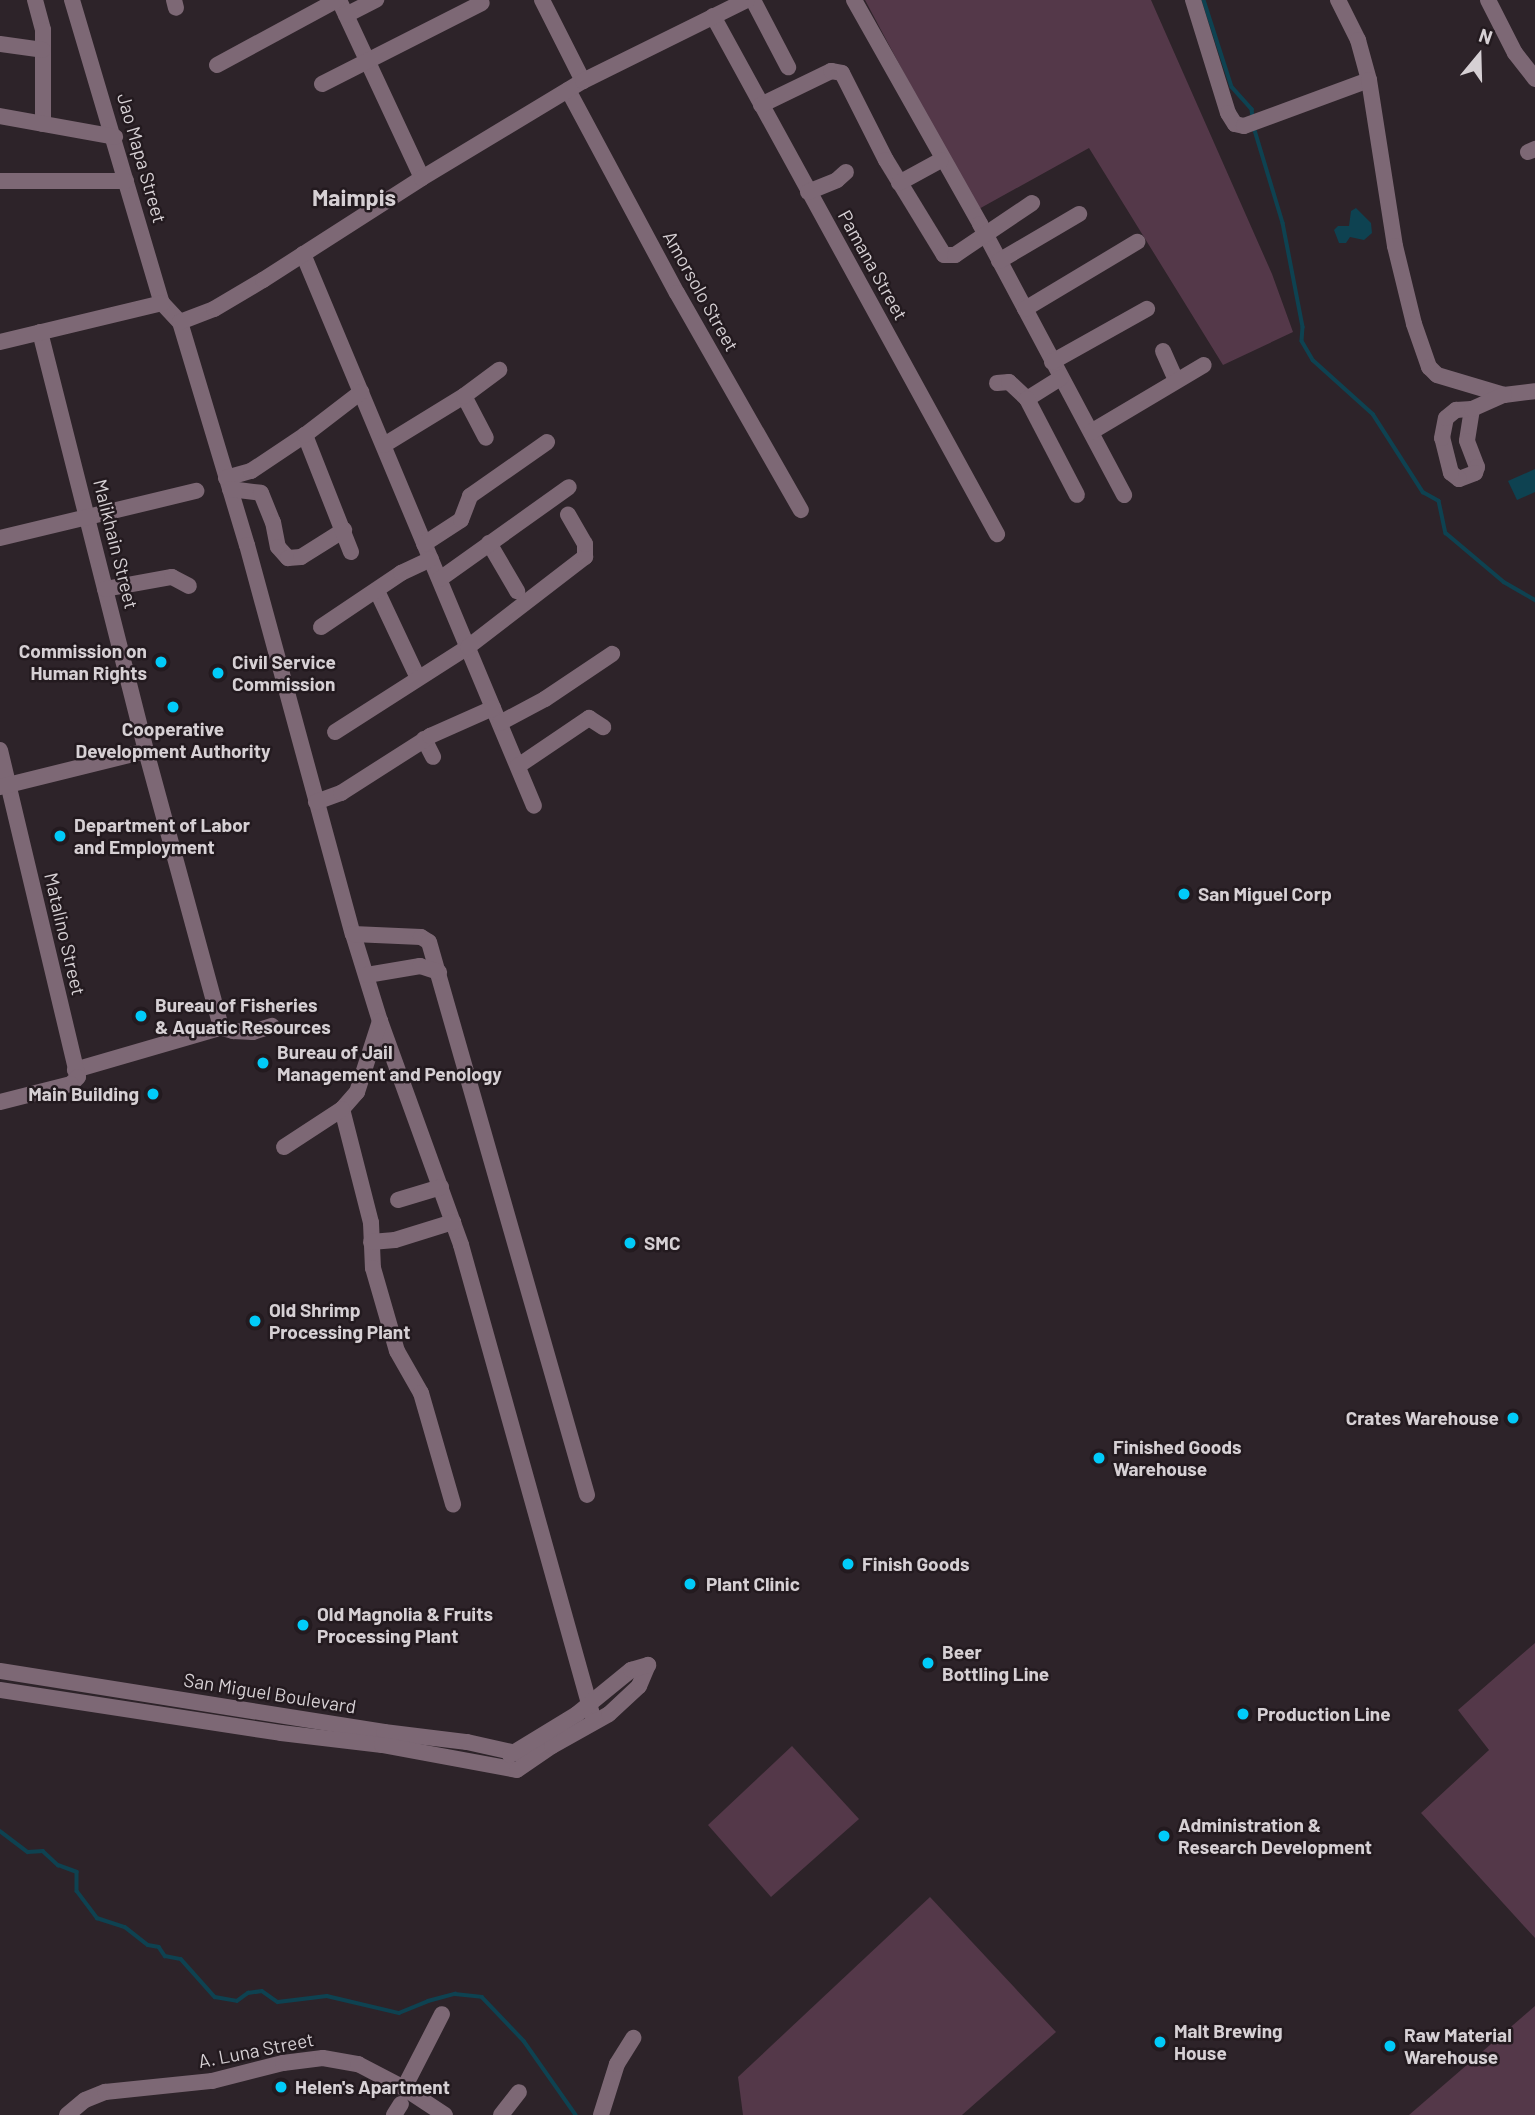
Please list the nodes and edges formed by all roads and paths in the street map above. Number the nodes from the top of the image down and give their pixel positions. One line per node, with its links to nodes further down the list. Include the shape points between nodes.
1 (35, 0): 16 (street)
2 (72, 0): 28 (street, Jao Mapa Street)
3 (338, 0): 13 (street); 18 (street)
4 (376, 0): 13 (street)
5 (541, 0): 22 (street)
6 (747, 0): 14 (street)
7 (753, 0): 19 (street)
8 (854, 0): 29 (street)
9 (1193, 0): 21 (street, via 1233,122 1250,123)
10 (1338, 0): 21 (street, via 1358,40)
11 (1488, 0): 20 (street, via 1515,53)
12 (482, 3): 17 (street)
13 (346, 15): 17 (street)
14 (713, 16): 22 (street); 25 (street, Pamana Street)
15 (0, 44): 16 (street)
16 (43, 50): 27 (street)
17 (369, 61): 23 (street); 31 (street)
18 (217, 65)
19 (788, 67)
20 (1535, 79)
21 (1369, 80): 58 (street, via 1395,246 1429,367 1437,375)
22 (583, 81): 24 (street)
23 (322, 84)
24 (568, 90): 31 (street); 71 (street, Amorsolo Street)
25 (761, 105): 34 (street, via 837,71); 35 (street, Pamana Street)
26 (0, 116): 27 (street)
27 (43, 124): 28 (street)
28 (115, 138): 33 (street, Jao Mapa Street)
29 (941, 160): 34 (street); 38 (street)
30 (846, 172): 35 (street)
31 (422, 178): 40 (street)
32 (0, 181): 33 (street)
33 (126, 181): 42 (street, Jao Mapa Street)
34 (899, 183): 38 (street, via 944,255 955,255)
35 (808, 192): 75 (street, Pamana Street)
36 (1032, 203): 38 (street)
37 (1079, 214): 41 (street)
38 (985, 234): 41 (street)
39 (1137, 242): 43 (street)
40 (303, 254): 45 (street, via 214,309); 56 (street)
41 (999, 261): 43 (street)
42 (162, 303): 45 (street, Jao Mapa Street); 46 (street)
43 (1025, 309): 49 (street)
44 (1147, 309): 49 (street)
45 (180, 322): 66 (street)
46 (40, 332): 47 (street); 73 (street, Malikhain Street)
47 (0, 342)
48 (1163, 351): 53 (street)
49 (1052, 362): 52 (street)
50 (1203, 365): 53 (street)
51 (499, 370): 57 (street)
52 (1061, 378): 59 (street); 61 (street)
53 (1176, 380): 61 (street)
54 (998, 383): 59 (street, via 1009,382)
55 (1535, 391): 58 (street)
56 (361, 392): 62 (street); 65 (street)
57 (464, 396): 63 (street); 65 (street)
58 (1504, 396): 60 (street)
59 (1027, 399): 69 (street)
60 (1472, 409)
61 (1091, 432): 70 (street)
62 (305, 435): 66 (street); 74 (street)
63 (486, 438)
64 (547, 442): 78 (street, via 471,496 461,520)
65 (384, 445): 78 (street)
66 (228, 484): 74 (street, via 261,493 278,547 288,558 301,557); 99 (street)
67 (569, 487): 77 (street)
68 (196, 491): 73 (street)
69 (1077, 495)
70 (1124, 495)
71 (801, 510)
72 (568, 514): 87 (street, via 586,544 585,557)
73 (87, 517): 76 (street); 83 (street, Malikhain Street)
74 (344, 530): 79 (street)
75 (996, 534)
76 (0, 538)
77 (489, 543): 81 (street); 85 (street)
78 (424, 544): 80 (street)
79 (351, 552)
80 (431, 559): 81 (street); 84 (street)
81 (440, 579): 87 (street)
82 (189, 586): 83 (street, via 172,577)
83 (105, 589): 95 (street, Malikhain Street)
84 (377, 591): 86 (street); 89 (street)
85 (517, 591)
86 (321, 627)
87 (468, 647): 89 (street); 90 (street)
88 (612, 654): 90 (street, via 545,699)
89 (418, 678): 92 (street)
90 (496, 715): 93 (street); 97 (street)
91 (603, 727): 97 (street, via 589,718)
92 (335, 732)
93 (424, 739): 96 (street); 99 (street, via 341,793)
94 (0, 750): 98 (street, Matalino Street)
95 (146, 751): 98 (street); 106 (street, Malikhain Street)
96 (433, 757)
97 (518, 766): 100 (street)
98 (4, 786): 107 (street, Matalino Street)
99 (317, 802): 101 (street)
100 (534, 806)
101 (353, 934): 102 (street, via 421,937 429,942); 103 (street)
102 (439, 972): 103 (street, via 415,966); 115 (street)
103 (367, 975): 104 (street)
104 (380, 1021): 109 (street, via 357,1092); 111 (street)
105 (272, 1026): 106 (street, via 253,1032)
106 (219, 1027): 107 (street)
107 (73, 1077): 108 (street)
108 (0, 1102)
109 (342, 1109): 110 (street); 114 (street, via 363,1188)
110 (284, 1147)
111 (441, 1186): 112 (street); 113 (street)
112 (398, 1200)
113 (453, 1222): 114 (street, via 395,1240); 119 (street)
114 (371, 1242): 116 (street, via 373,1268 397,1351 421,1393)
115 (587, 1495)
116 (453, 1504)
117 (0, 1671): 120 (street, San Miguel Boulevard)
118 (0, 1690): 122 (street, San Miguel Boulevard)
119 (589, 1705): 121 (street); 121 (street, via 631,1670 648,1665 639,1686); 123 (street)
120 (285, 1716): 122 (street); 123 (street, San Miguel Boulevard)
121 (594, 1722): 124 (street)
122 (281, 1733): 125 (street, San Miguel Boulevard)
123 (513, 1752): 124 (street, San Miguel Boulevard); 125 (street)
124 (534, 1757): 125 (street, San Miguel Boulevard, via 517,1770)
125 (497, 1766)
126 (442, 2014): 129 (street)
127 (633, 2038): 133 (street, via 617,2064)
128 (519, 2092): 132 (street)
129 (399, 2102): 130 (street, A. Luna Street, via 358,2064 323,2058 212,2081 105,2092 85,2100); 131 (street, A. Luna Street)
130 (67, 2115)
131 (445, 2115)
132 (501, 2115)
133 (601, 2115)

